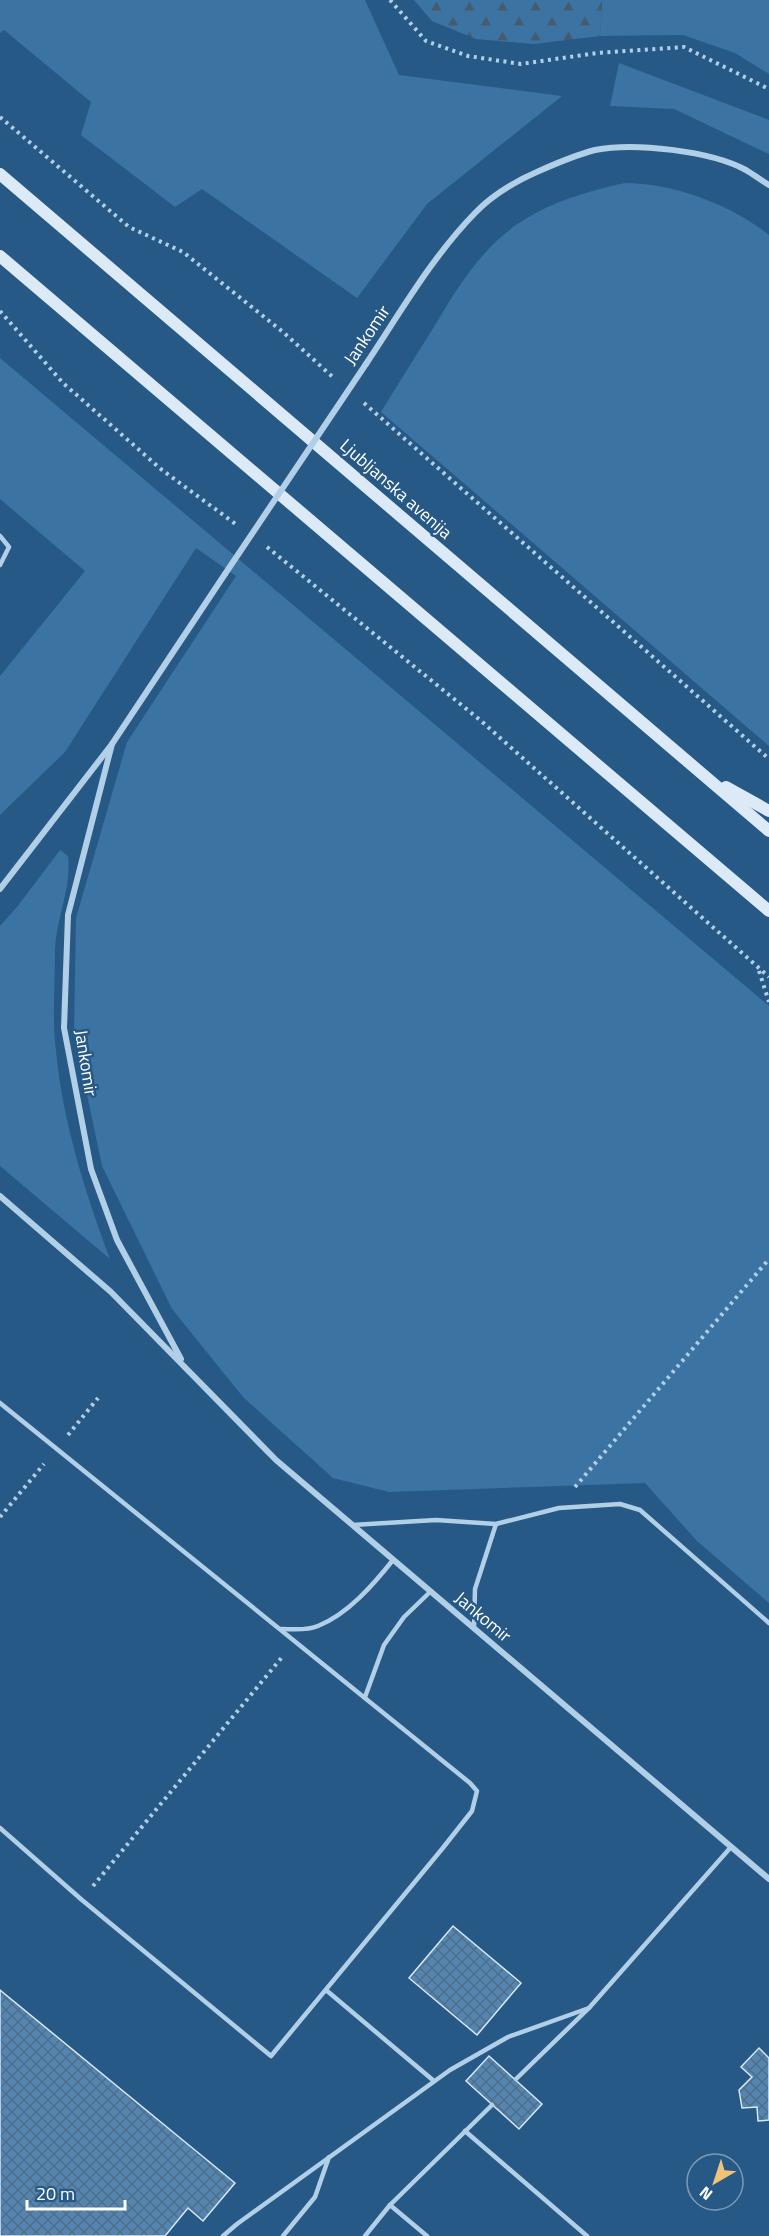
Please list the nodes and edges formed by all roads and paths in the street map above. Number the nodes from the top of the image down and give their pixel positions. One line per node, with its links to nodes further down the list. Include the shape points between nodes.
1 (390, 0): 2 (path, via 426,41 468,56 521,64 684,46)
2 (769, 89)
3 (0, 117): 8 (path, via 129,227 183,252)
4 (0, 174): 16 (main road, Ljubljanska avenija)
5 (769, 185): 14 (street, Jankomir, bridge, via 745,170 712,158 669,149 596,150 514,182 476,211 444,248)
6 (0, 256): 20 (main road)
7 (0, 311): 10 (path, via 63,383 162,470)
8 (337, 380)
9 (355, 396): 15 (path)
10 (238, 525)
11 (0, 536): 13 (lane, via 9,547)
12 (266, 546): 21 (path, via 480,720)
13 (0, 565)
14 (112, 744): 19 (street, Jankomir); 26 (street, Jankomir, via 68,915 64,1028 90,1169 117,1240)
15 (769, 759)
16 (701, 773): 17 (main road); 18 (main road, Ljubljanska avenija)
17 (769, 811)
18 (769, 831)
19 (0, 889)
20 (769, 911)
21 (759, 969): 22 (path); 23 (path)
22 (769, 977)
23 (769, 1002)
24 (0, 1196): 26 (street, Jankomir, via 111,1293)
25 (769, 1259): 28 (path)
26 (186, 1368): 30 (street, Jankomir, via 276,1460)
27 (0, 1403): 34 (lane)
28 (575, 1487)
29 (496, 1524): 30 (lane, via 436,1520); 33 (lane, via 559,1508 620,1504 640,1510); 35 (lane, via 475,1589)
30 (351, 1525): 31 (street, Jankomir)
31 (393, 1560): 32 (street, Jankomir); 34 (lane, via 370,1588 327,1621 317,1627)
32 (430, 1592): 35 (street, Jankomir); 37 (lane, via 404,1617 384,1645)
33 (769, 1623)
34 (280, 1629): 36 (lane)
35 (474, 1629): 39 (street, Jankomir)
36 (296, 1641): 37 (lane); 41 (path)
37 (365, 1697): 42 (lane, via 477,1791 472,1811)
38 (0, 1828): 41 (lane)
39 (731, 1847): 40 (street, Jankomir); 43 (lane)
40 (769, 1879)
41 (82, 1900): 42 (lane, via 271,2056)
42 (326, 1990): 45 (lane)
43 (589, 2008): 44 (lane); 45 (lane, via 508,2037)
44 (516, 2079)
45 (434, 2081): 48 (lane)
46 (492, 2105): 47 (lane)
47 (465, 2131): 49 (lane); 54 (lane)
48 (329, 2157): 50 (lane); 51 (lane, via 315,2197)
49 (390, 2205): 52 (lane); 53 (lane)
50 (223, 2236)
51 (283, 2236)
52 (364, 2236)
53 (427, 2236)
54 (587, 2236)

